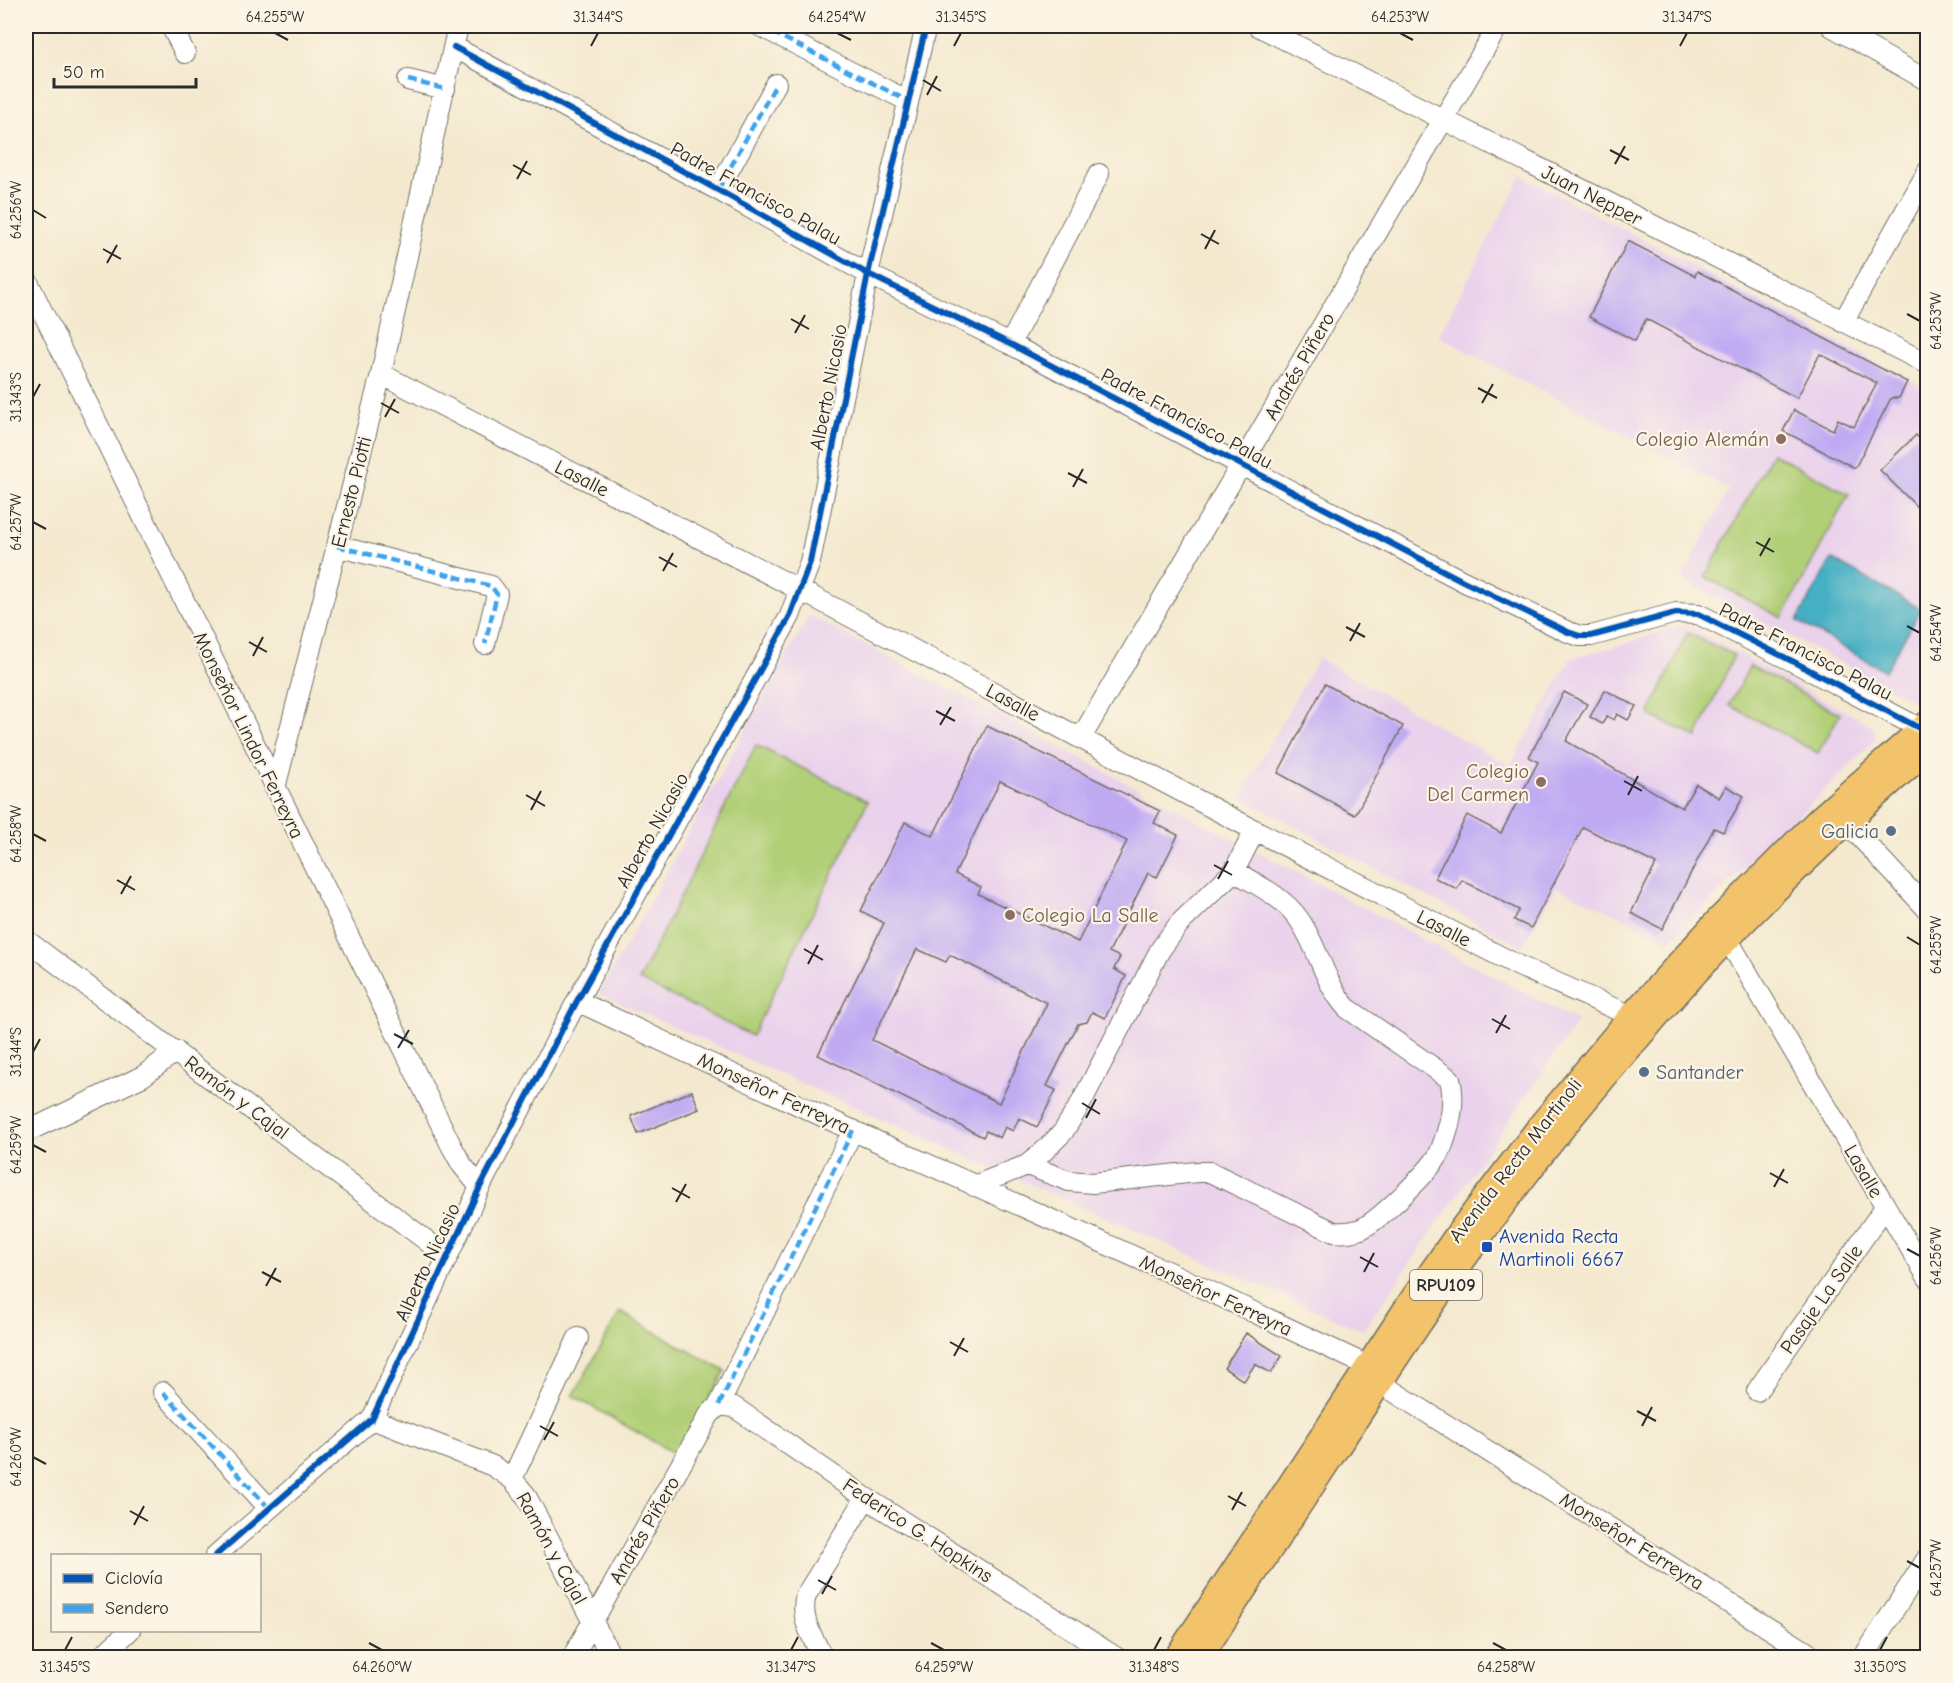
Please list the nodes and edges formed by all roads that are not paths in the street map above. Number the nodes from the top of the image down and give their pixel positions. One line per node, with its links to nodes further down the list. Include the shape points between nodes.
1 (171, 26): 9 (street)
2 (458, 26): 8 (street)
3 (760, 26): 14 (street)
4 (926, 26): 14 (street, Alberto Nicasio)
5 (1258, 26): 15 (street, Juan Nepper)
6 (1498, 26): 15 (street, Andrés Piñero)
7 (1831, 26): 11 (street)
8 (454, 47): 13 (street, Ernesto Piotti); 18 (street, Padre Francisco Palau)
9 (185, 53)
10 (408, 80): 13 (street)
11 (1928, 81)
12 (776, 84): 18 (street)
13 (445, 88): 24 (street, Ernesto Piotti)
14 (908, 101): 19 (street, Alberto Nicasio)
15 (1442, 120): 21 (street, Juan Nepper); 25 (street, Andrés Piñero)
16 (1928, 171): 21 (street)
17 (1099, 174): 22 (street)
18 (718, 190): 19 (street, Padre Francisco Palau)
19 (868, 274): 22 (street, Padre Francisco Palau); 27 (street, Alberto Nicasio, via 810,562)
20 (26, 278): 31 (street, Monseñor Lindor Ferreyra)
21 (1843, 322): 23 (street, Juan Nepper)
22 (1010, 344): 25 (street, Padre Francisco Palau)
23 (1928, 364)
24 (381, 374): 26 (street, Ernesto Piotti); 27 (street, Lasalle)
25 (1242, 465): 29 (street, Padre Francisco Palau, via 1568,632 1591,636 1676,613 1698,614 1834,682); 30 (street, Andrés Piñero)
26 (337, 546): 28 (street, via 491,586 498,594); 31 (street, Ernesto Piotti)
27 (800, 590): 30 (street, Lasalle); 38 (street, Alberto Nicasio, via 790,616)
28 (485, 644)
29 (1925, 734): 32 (main road, Avenida Recta Martinoli / RPU109)
30 (1081, 738): 33 (street, Lasalle)
31 (275, 788): 45 (street, Monseñor Lindor Ferreyra, via 462,1165)
32 (1839, 815): 35 (street); 37 (main road, Avenida Recta Martinoli / RPU109); 39 (main road, Avenida Recta Martinoli / RPU109, via 1718,920)
33 (1255, 830): 34 (street); 39 (street, Lasalle, via 1519,966)
34 (1234, 871): 43 (street, via 1179,924 1160,950 1081,1103 1063,1132); 43 (street, via 1282,900 1299,919 1336,996 1347,1008 1450,1079 1452,1108 1440,1153 1405,1194 1363,1228 1347,1233 1334,1232 1210,1172 1093,1183 1069,1180)
35 (1928, 910)
36 (26, 940): 40 (street, Ramón y Cajal)
37 (1728, 940): 39 (main road, Avenida Recta Martinoli / RPU109); 46 (street, Lasalle)
38 (577, 1000): 41 (street, Monseñor Ferreyra); 45 (street, Alberto Nicasio)
39 (1639, 1022): 50 (main road, Avenida Recta Martinoli / RPU109, via 1543,1122 1485,1196 1422,1285)
40 (176, 1051): 42 (street, via 143,1076); 47 (street, Ramón y Cajal)
41 (853, 1130): 44 (street, Monseñor Ferreyra); 53 (street, Andrés Piñero)
42 (26, 1132)
43 (1027, 1165): 44 (street)
44 (975, 1186): 50 (street, Monseñor Ferreyra, via 1175,1275)
45 (480, 1187): 47 (street, Alberto Nicasio)
46 (1885, 1207): 48 (street, Lasalle); 51 (street, Pasaje La Salle)
47 (447, 1256): 54 (street, Alberto Nicasio)
48 (1928, 1278)
49 (578, 1338): 55 (street)
50 (1374, 1374): 67 (main road, Avenida Recta Martinoli / RPU109); 68 (main road, Avenida Recta Martinoli / RPU109); 69 (street, Monseñor Ferreyra)
51 (1757, 1391)
52 (163, 1392): 57 (street)
53 (719, 1405): 56 (street, Federico G. Hopkins, via 734,1407); 60 (street, Andrés Piñero, via 709,1415)
54 (372, 1419): 55 (street, Ramón y Cajal, via 493,1466); 57 (street, Alberto Nicasio)
55 (512, 1479): 60 (street, Ramón y Cajal, via 525,1494)
56 (866, 1497): 65 (street, via 806,1595 806,1623); 66 (street, Federico G. Hopkins)
57 (269, 1508): 58 (street, Alberto Nicasio)
58 (217, 1554)
59 (1928, 1557): 70 (street)
60 (592, 1620): 63 (street, Andrés Piñero); 64 (street, Ramón y Cajal)
61 (128, 1632): 62 (street)
62 (100, 1658)
63 (572, 1658)
64 (612, 1658)
65 (823, 1658)
66 (1117, 1658)
67 (1176, 1658)
68 (1200, 1658)
69 (1816, 1658)
70 (1863, 1658)

